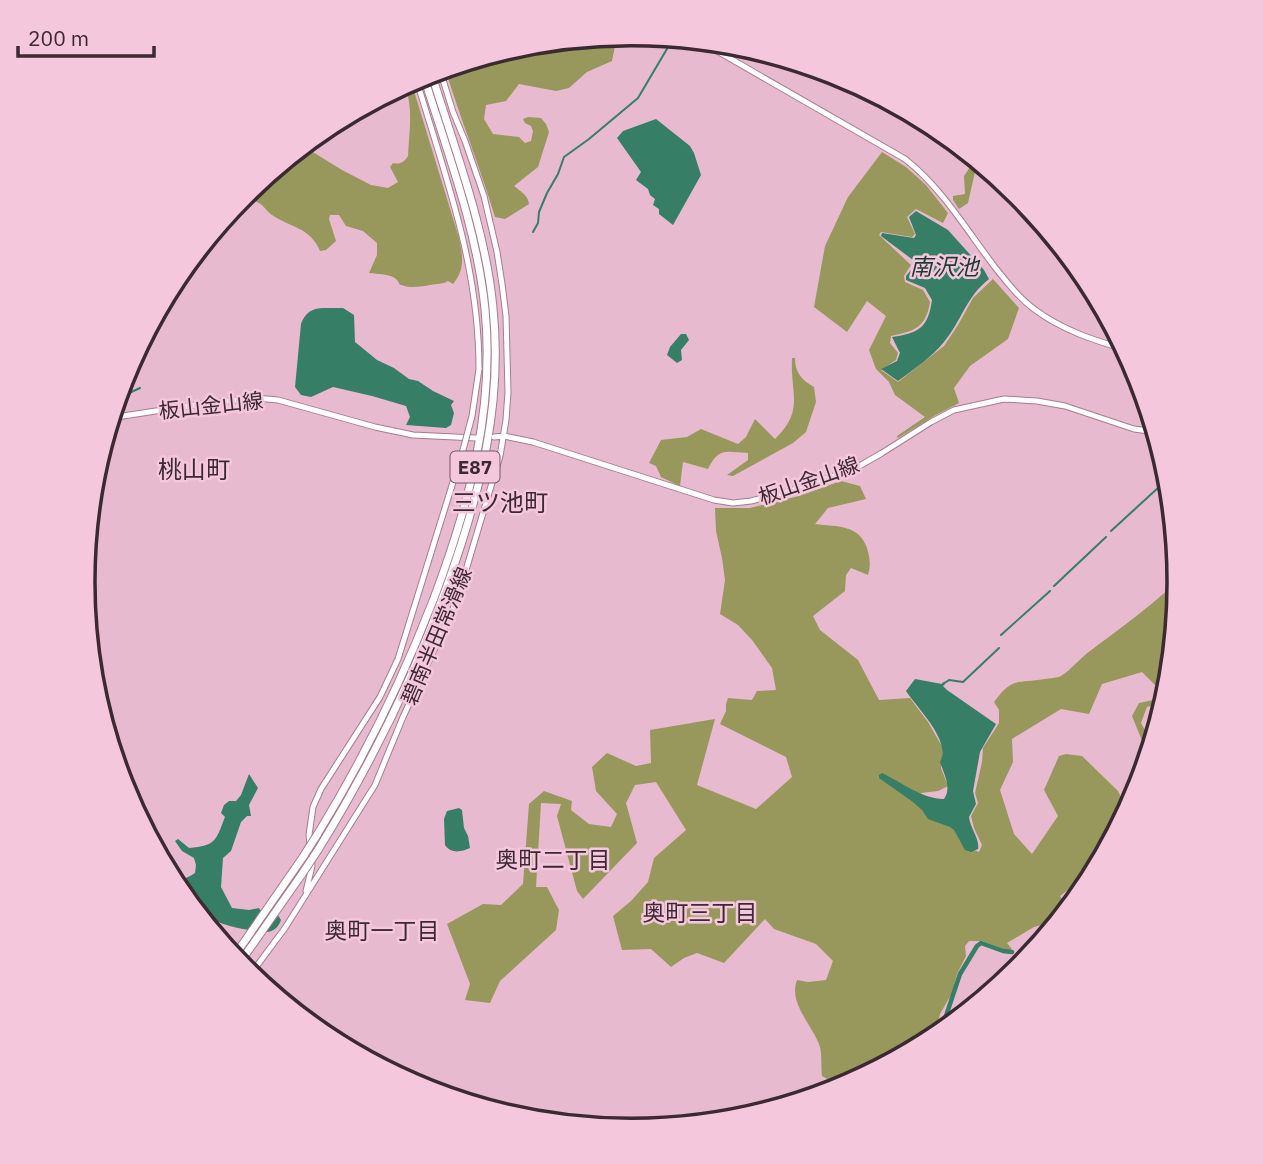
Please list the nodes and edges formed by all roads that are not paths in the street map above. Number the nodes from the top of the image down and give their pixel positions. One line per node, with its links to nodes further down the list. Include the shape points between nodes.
1 (721, 53): 6 (main road, via 905,159 929,181 1029,305 1067,330)
2 (442, 80): 9 (main road, 碧南半田常滑線, via 484,196 499,263 507,340)
3 (434, 83): 14 (highway, E87, bridge, via 490,286 496,348 491,427 467,525 400,700 318,850)
4 (427, 86): 12 (highway, E87, bridge, via 480,270 488,346 484,419 468,495 426,619 374,735)
5 (419, 89): 12 (main road, 碧南半田常滑線, bridge, via 465,242 476,307 479,369 472,416 404,643 380,697 316,799)
6 (1113, 346)
7 (121, 416): 11 (main road, 板山金山線, via 256,398 413,435)
8 (1146, 431): 9 (main road, 板山金山線, via 1065,406 1004,399 954,410 856,468 790,491 733,503)
9 (504, 436): 10 (main road, 板山金山線); 13 (main road, 碧南半田常滑線, via 453,609 374,785)
10 (494, 437)
11 (476, 438)
12 (307, 856): 13 (main road, via 322,864); 14 (highway, E87); 15 (main road, 碧南半田常滑線, via 312,866)
13 (327, 861): 15 (main road, 碧南半田常滑線)
14 (280, 900): 16 (highway, E87); 17 (highway, E87)
15 (297, 910): 18 (main road, 碧南半田常滑線)
16 (240, 948)
17 (246, 955)
18 (257, 966)

